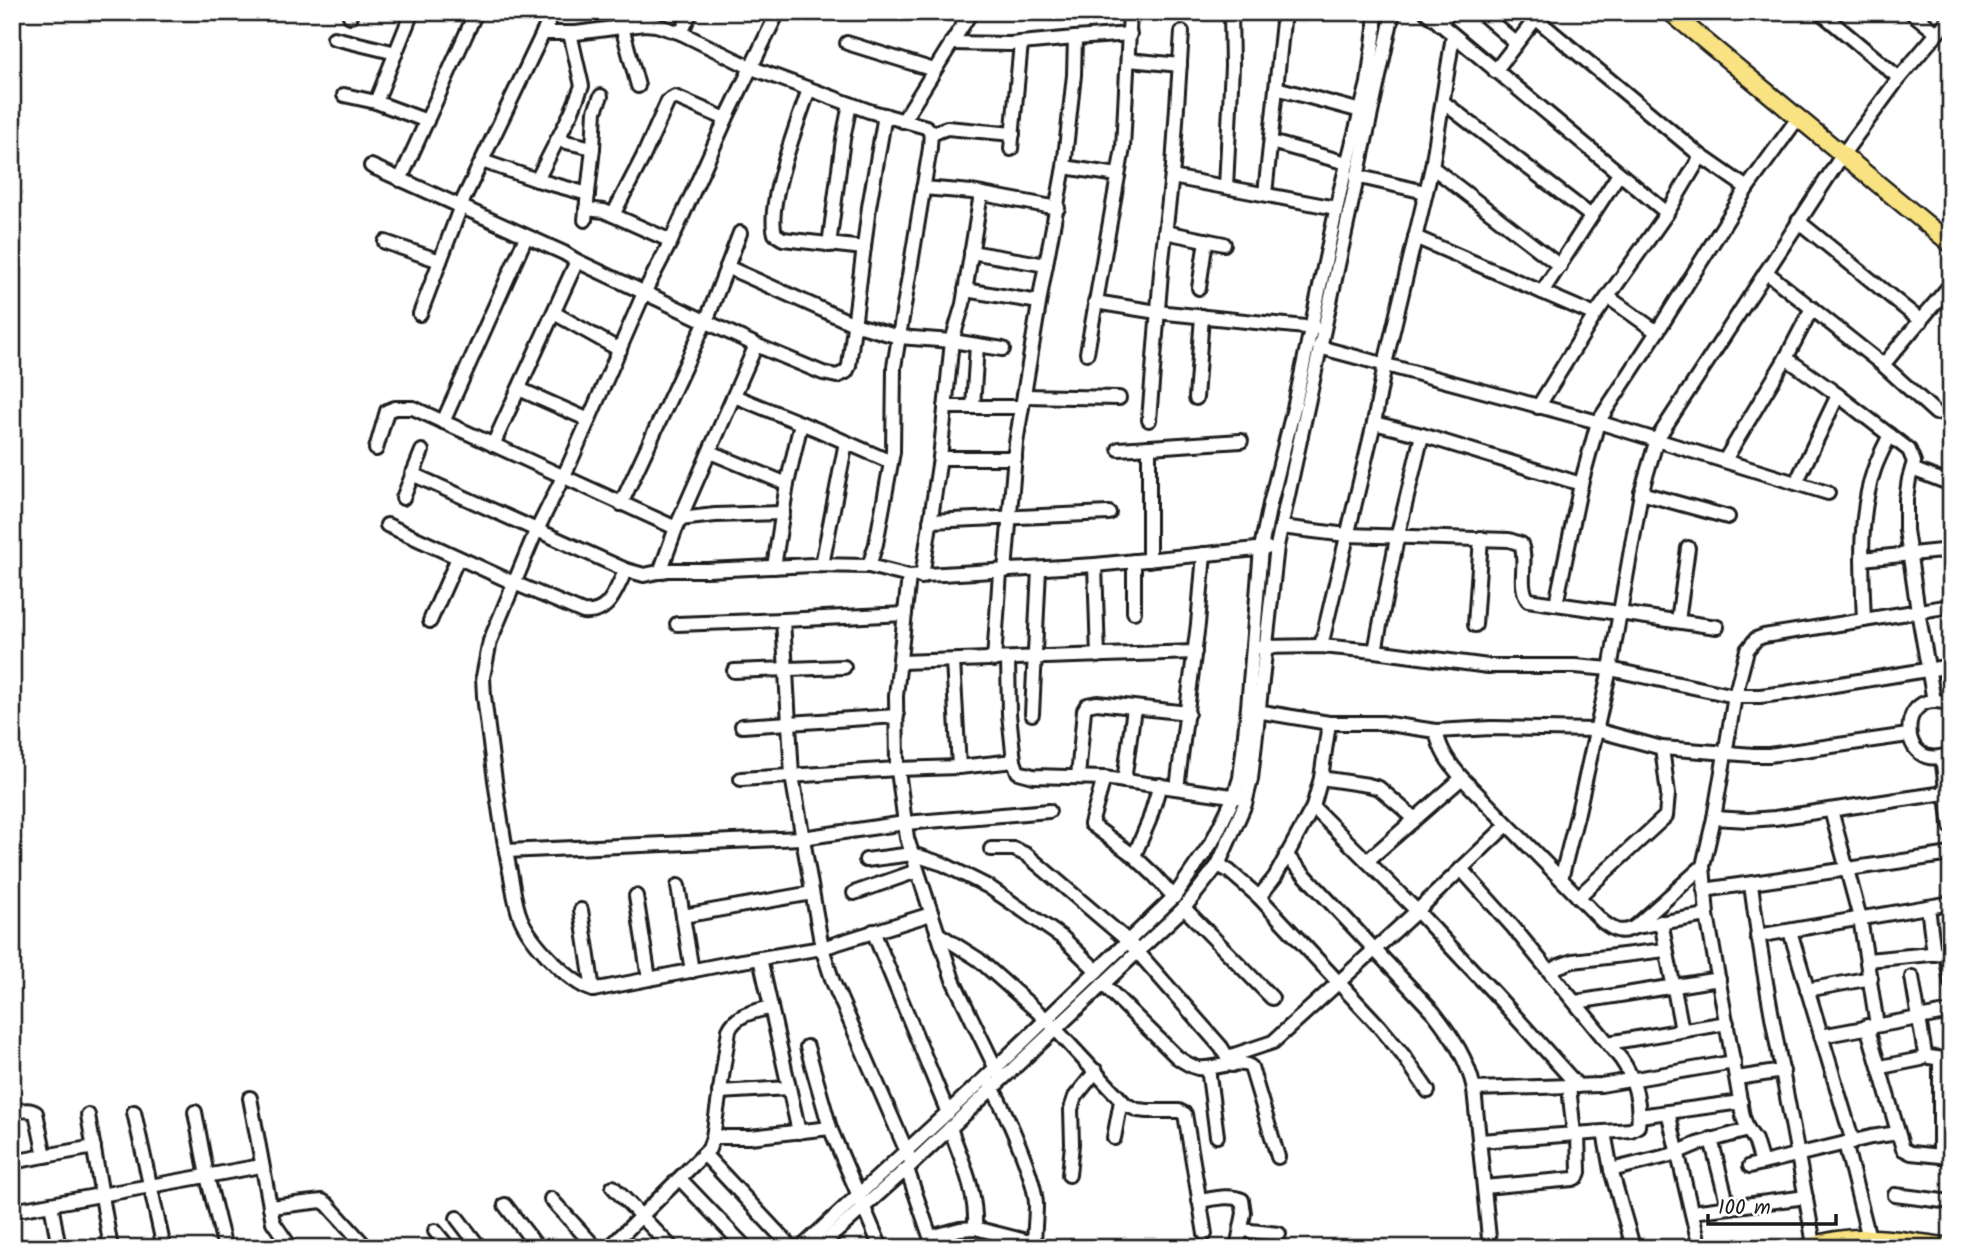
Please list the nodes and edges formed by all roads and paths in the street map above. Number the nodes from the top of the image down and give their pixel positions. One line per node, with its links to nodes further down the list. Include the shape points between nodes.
1 (412, 12): 37 (street)
2 (476, 12): 56 (street)
3 (553, 12): 25 (street)
4 (618, 12): 23 (street)
5 (691, 12): 27 (street)
6 (971, 12): 34 (street)
7 (1130, 12): 29 (street)
8 (1231, 12): 77 (street)
9 (1284, 12): 45 (street)
10 (1375, 12): 52 (street)
11 (1393, 12): 73 (street)
12 (1426, 12): 22 (street)
13 (1449, 12): 22 (street)
14 (1480, 12): 36 (street)
15 (1670, 12): 54 (main road)
16 (1687, 12): 64 (main road)
17 (1820, 12): 43 (street)
18 (1911, 12): 28 (street)
19 (776, 13): 40 (street)
20 (1535, 14): 36 (street); 65 (street)
21 (1951, 17): 28 (street)
22 (1440, 24): 30 (street)
23 (622, 25): 26 (street); 27 (street, via 643,23); 44 (street)
24 (1182, 32): 39 (street)
25 (543, 33): 26 (street); 66 (street)
26 (570, 33): 60 (street, via 582,86)
27 (681, 33): 40 (street)
28 (1937, 33): 43 (street)
29 (1130, 34): 32 (street); 38 (street)
30 (1453, 36): 42 (street); 50 (street)
31 (334, 38): 37 (street)
32 (1076, 38): 35 (street); 69 (street)
33 (847, 43): 41 (street)
34 (951, 43): 35 (street); 41 (street)
35 (1021, 43): 59 (street)
36 (1516, 43): 42 (street)
37 (396, 53): 49 (street)
38 (1129, 60): 39 (street); 72 (street)
39 (1180, 65): 74 (street)
40 (752, 68): 46 (street); 55 (street)
41 (934, 71): 57 (street)
42 (1495, 71): 71 (street)
43 (1899, 78): 64 (street)
44 (638, 86)
45 (1276, 88): 52 (street); 61 (street)
46 (809, 89): 51 (street); 101 (street, via 782,169 773,229 783,239)
47 (344, 95): 49 (street)
48 (601, 96): 62 (street, via 595,111)
49 (376, 102): 56 (street)
50 (1443, 102): 70 (street); 89 (street)
51 (850, 104): 53 (street); 101 (street)
52 (1361, 111): 67 (street)
53 (885, 116): 57 (street); 102 (street)
54 (1798, 118): 64 (main road); 79 (street)
55 (726, 119): 88 (street, via 675,97 668,101); 97 (street)
56 (427, 121): 75 (street)
57 (903, 121): 58 (street, via 926,127)
58 (930, 134): 59 (street, via 947,128); 78 (street)
59 (1013, 134): 63 (street)
60 (557, 140): 62 (street); 76 (street)
61 (1271, 142): 67 (street); 83 (street)
62 (593, 148): 81 (street)
63 (1011, 149)
64 (1845, 150): 90 (street); 91 (main road); 100 (main road)
65 (1701, 156): 79 (street); 87 (street)
66 (482, 161): 76 (street); 84 (street)
67 (1347, 163): 86 (street)
68 (371, 166): 75 (street)
69 (1064, 167): 72 (street); 85 (street)
70 (1432, 167): 80 (street); 107 (street)
71 (1619, 174): 87 (street); 89 (street)
72 (1118, 176): 117 (street)
73 (1356, 176): 80 (street); 127 (street)
74 (1172, 177): 77 (street); 92 (street)
75 (400, 180): 84 (street)
76 (537, 180): 81 (street)
77 (1226, 187): 83 (street)
78 (923, 188): 82 (street); 129 (street)
79 (1747, 188): 128 (street)
80 (1425, 192): 95 (street)
81 (588, 194): 88 (street, via 585,214 604,211)
82 (981, 194): 85 (street); 103 (street)
83 (1265, 194): 86 (street)
84 (461, 206): 94 (street); 104 (street)
85 (1058, 208): 106 (street)
86 (1336, 208): 127 (street)
87 (1667, 213): 115 (street)
88 (613, 215): 97 (street)
89 (1591, 216): 107 (street)
90 (1798, 220): 109 (street); 125 (street)
91 (1951, 231)
92 (1165, 232): 96 (street); 119 (street)
93 (740, 233): 108 (street)
94 (526, 237): 105 (street); 152 (street)
95 (1415, 237): 113 (street); 138 (street)
96 (1206, 240): 99 (street); 111 (street)
97 (671, 241): 114 (street)
98 (385, 242): 104 (street)
99 (1224, 244)
100 (1951, 244)
101 (829, 245): 102 (street)
102 (864, 248): 126 (street)
103 (971, 252): 106 (street); 112 (street)
104 (440, 261): 121 (street)
105 (577, 261): 114 (street); 120 (street)
106 (1046, 265): 116 (street)
107 (1560, 266): 113 (street)
108 (727, 267): 124 (street); 126 (street)
109 (1766, 272): 118 (street); 158 (street)
110 (1951, 284): 125 (street)
111 (1199, 288)
112 (965, 290): 116 (street); 130 (street)
113 (1542, 292): 122 (street)
114 (645, 293): 124 (street); 135 (street)
115 (1608, 297): 122 (street); 128 (street)
116 (1040, 302): 145 (street)
117 (1096, 302): 119 (street); 136 (street)
118 (1812, 308): 137 (street); 139 (street)
119 (1157, 312): 123 (street); 150 (street)
120 (554, 313): 135 (street); 140 (street)
121 (420, 314)
122 (1595, 315): 148 (street)
123 (1202, 316): 127 (street); 144 (street)
124 (706, 320): 131 (street); 181 (street)
125 (1921, 321): 139 (street)
126 (854, 324): 129 (street); 131 (street, via 849,366 837,376)
127 (1316, 328): 133 (street); 195 (street)
128 (1657, 332): 153 (street)
129 (899, 337): 130 (street); 170 (street)
130 (952, 341): 132 (street); 146 (street)
131 (756, 345): 142 (street)
132 (977, 345): 134 (street); 147 (street)
133 (1319, 348): 138 (street); 189 (street)
134 (1003, 349)
135 (620, 350): 151 (street)
136 (1087, 353)
137 (1786, 358): 141 (street); 169 (street)
138 (1385, 364): 148 (street); 155 (street)
139 (1883, 365): 149 (street)
140 (519, 389): 151 (street); 161 (street)
141 (1838, 395): 157 (street); 174 (street)
142 (734, 396): 154 (street); 166 (street)
143 (1119, 398): 145 (street)
144 (1196, 398)
145 (1023, 402): 147 (street); 168 (street)
146 (945, 407): 147 (street); 167 (street)
147 (973, 407)
148 (1538, 407): 153 (street)
149 (1936, 413)
150 (1149, 420)
151 (589, 421): 173 (street)
152 (443, 422): 161 (street); 163 (street, via 413,408 389,410)
153 (1598, 422): 158 (street); 176 (street)
154 (801, 423): 160 (street); 175 (street)
155 (1374, 423): 156 (street); 191 (street)
156 (1422, 435): 176 (street); 192 (street)
157 (1890, 435): 171 (street, via 1909,450); 201 (street, via 1873,472)
158 (1657, 439): 169 (street); 178 (street)
159 (1241, 441): 162 (street)
160 (846, 442): 170 (street); 204 (street)
161 (493, 445): 173 (street)
162 (1149, 447): 164 (street); 202 (street)
163 (376, 449)
164 (1119, 449)
165 (422, 451): 172 (street)
166 (710, 452): 175 (street); 187 (street)
167 (940, 458): 168 (street); 186 (street)
168 (1015, 458): 184 (street)
169 (1725, 460): 174 (street)
170 (891, 462): 206 (street)
171 (1912, 469): 177 (street); 199 (street, via 1906,499)
172 (412, 474): 180 (street); 190 (street)
173 (563, 477): 181 (street); 190 (street)
174 (1796, 483): 179 (street)
175 (787, 484): 182 (street)
176 (1581, 484): 214 (street)
177 (1951, 484)
178 (1641, 493): 185 (street); 218 (street)
179 (1828, 493)
180 (403, 498)
181 (621, 504): 187 (street)
182 (783, 513): 187 (street, via 715,515); 207 (street)
183 (1109, 513): 184 (street)
184 (1010, 516): 186 (street); 210 (street)
185 (1728, 517)
186 (930, 521): 212 (street)
187 (678, 524): 211 (street)
188 (387, 525): 200 (street)
189 (1281, 527): 191 (street); 194 (street)
190 (537, 530): 209 (street); 213 (street)
191 (1347, 535): 192 (street); 227 (street)
192 (1397, 538): 193 (street); 229 (street)
193 (1481, 538): 214 (street, via 1521,544 1525,596); 225 (street)
194 (1277, 546): 195 (street); 228 (street)
195 (1261, 548): 198 (street); 228 (street)
196 (1688, 548): 223 (street)
197 (1951, 550): 199 (street)
198 (1205, 554): 202 (street); 230 (street)
199 (1910, 554): 201 (street); 216 (street)
200 (458, 558): 213 (street); 222 (street)
201 (1862, 559): 221 (street)
202 (1149, 560): 203 (street)
203 (1134, 561): 205 (street); 217 (street)
204 (822, 565): 206 (street); 207 (street)
205 (1095, 565): 208 (street); 231 (street)
206 (869, 566): 212 (street)
207 (774, 567): 211 (street)
208 (1039, 569): 210 (street); 233 (street)
209 (626, 570): 211 (street, via 644,575); 213 (street, via 607,606 594,613)
210 (1002, 571): 212 (street); 234 (street)
211 (660, 572)
212 (916, 577): 219 (street)
213 (514, 583): 284 (street, via 490,641 483,677)
214 (1556, 604): 218 (street)
215 (1951, 606): 216 (street)
216 (1918, 611): 221 (street); 241 (street)
217 (1133, 612)
218 (1620, 612): 223 (street); 240 (street)
219 (905, 614): 220 (street); 236 (street)
220 (783, 620): 224 (street); 239 (street)
221 (1864, 620): 243 (street, via 1756,639 1747,650)
222 (430, 621)
223 (1678, 621): 226 (street)
224 (677, 624)
225 (1475, 625)
226 (1717, 627)
227 (1321, 646): 228 (street); 229 (street)
228 (1259, 647): 247 (street)
229 (1375, 651): 240 (street, via 1488,666)
230 (1195, 652): 231 (street); 248 (street)
231 (1098, 656): 233 (street)
232 (1008, 659): 233 (street); 234 (street); 260 (street)
233 (1034, 659): 249 (street)
234 (994, 660): 235 (street)
235 (953, 661): 236 (street); 261 (street)
236 (900, 662): 250 (street)
237 (1951, 666): 241 (street)
238 (844, 667): 239 (street)
239 (785, 669): 242 (street); 251 (street)
240 (1610, 669): 243 (street); 254 (street)
241 (1928, 669): 243 (street, via 1785,693); 244 (street)
242 (734, 671)
243 (1735, 696): 258 (street)
244 (1934, 701): 245 (street); 256 (street, via 1911,716)
245 (1951, 705)
246 (1134, 708): 248 (street); 264 (street, via 1087,705); 269 (street)
247 (1253, 710): 252 (street); 273 (street, via 1251,779)
248 (1188, 713): 271 (street)
249 (1032, 714)
250 (897, 716): 251 (street); 262 (street)
251 (789, 722): 253 (street); 263 (street)
252 (1329, 723): 255 (street, via 1382,723); 266 (street)
253 (742, 726)
254 (1596, 730): 255 (street); 257 (street); 296 (street)
255 (1436, 731): 267 (street, via 1445,758)
256 (1908, 735): 258 (street, via 1769,755); 259 (street, via 1924,755)
257 (1662, 748): 258 (street); 305 (street, via 1666,816)
258 (1724, 752): 278 (street)
259 (1946, 755): 272 (street)
260 (1014, 761): 261 (street); 264 (street, via 1022,774)
261 (959, 767): 262 (street)
262 (897, 769): 263 (street); 279 (street)
263 (792, 776): 268 (street); 282 (street)
264 (1078, 777): 265 (street)
265 (1104, 778): 269 (street); 288 (street, via 1091,824)
266 (1321, 778): 274 (street); 277 (street, via 1378,788)
267 (1462, 778): 277 (street); 280 (street)
268 (741, 779)
269 (1124, 780): 270 (street)
270 (1160, 785): 271 (street); 288 (street)
271 (1177, 788): 273 (street)
272 (1948, 792): 275 (street); 281 (street)
273 (1240, 797): 291 (street); 303 (street)
274 (1313, 807): 287 (street); 290 (street)
275 (1831, 810): 278 (street, via 1748,820); 293 (street)
276 (1049, 811): 279 (street)
277 (1414, 818): 290 (street)
278 (1714, 818): 292 (street)
279 (905, 823): 282 (street); 285 (street)
280 (1507, 825): 294 (street); 296 (street)
281 (1951, 827)
282 (802, 838): 284 (street); 300 (street)
283 (991, 849): 321 (street, via 1014,849 1027,855)
284 (506, 851): 340 (street, via 517,906 529,932 570,977)
285 (912, 854): 289 (street); 295 (street); 330 (street, via 989,887 1063,938)
286 (1951, 854): 293 (street)
287 (1286, 855): 304 (street); 323 (street)
288 (1134, 856): 303 (street)
289 (866, 860)
290 (1367, 861): 310 (street)
291 (1218, 865): 304 (street); 308 (street)
292 (1703, 866): 299 (street); 316 (street)
293 (1847, 868): 297 (street); 314 (street)
294 (1461, 869): 310 (street); 331 (street)
295 (917, 871): 301 (street); 311 (street)
296 (1561, 879): 305 (street)
297 (1751, 885): 299 (street); 320 (street)
298 (678, 886): 313 (street)
299 (1704, 890): 312 (street)
300 (812, 893): 313 (street); 322 (street)
301 (854, 893)
302 (636, 897): 334 (street)
303 (1174, 897): 321 (street)
304 (1259, 897): 336 (street)
305 (1578, 897): 316 (street, via 1613,929 1626,932)
306 (1951, 904): 307 (street)
307 (1928, 907): 314 (street); 326 (street)
308 (1184, 908): 325 (street); 342 (street)
309 (581, 910): 340 (street)
310 (1417, 911): 323 (street); 365 (street)
311 (931, 914): 317 (street); 319 (street)
312 (1707, 915): 315 (street); 335 (street)
313 (683, 916): 329 (street)
314 (1860, 918): 318 (street); 328 (street)
315 (1661, 922): 316 (street); 324 (street)
316 (1634, 927)
317 (873, 931): 322 (street); 377 (street)
318 (1790, 931): 320 (street); 341 (street)
319 (937, 933): 348 (street, via 978,959); 362 (street)
320 (1757, 936): 361 (street)
321 (1128, 941): 325 (street); 330 (street)
322 (822, 948): 327 (street); 401 (street)
323 (1376, 949): 336 (street); 367 (street, via 1452,1037)
324 (1665, 950): 331 (street, via 1573,961); 339 (street)
325 (1138, 951): 338 (street); 356 (street)
326 (1944, 953): 328 (street); 337 (street)
327 (760, 958): 329 (street); 344 (street)
328 (1868, 960): 332 (street)
329 (692, 971): 334 (street)
330 (1097, 971): 348 (street)
331 (1551, 971): 343 (street)
332 (1871, 978): 341 (street); 349 (street)
333 (1912, 978): 346 (street)
334 (649, 979): 340 (street)
335 (1719, 979): 339 (street); 347 (street)
336 (1338, 983): 356 (street, via 1273,1042); 368 (street, via 1379,1026)
337 (1951, 983)
338 (1103, 984): 348 (street); 358 (street, via 1177,1057 1189,1065)
339 (1672, 987): 343 (street); 350 (street)
340 (593, 990)
341 (1807, 990): 351 (street)
342 (1272, 998)
343 (1576, 1002): 352 (street)
344 (771, 1007): 366 (street); 369 (street, via 733,1022)
345 (1951, 1012): 346 (street)
346 (1919, 1019): 349 (street); 355 (street, via 1925,1054)
347 (1727, 1023): 350 (street); 357 (street)
348 (1051, 1024): 360 (street); 362 (street)
349 (1872, 1025): 351 (street); 359 (street)
350 (1682, 1030): 352 (street)
351 (1821, 1036): 392 (street)
352 (1608, 1044): 363 (street)
353 (807, 1047): 380 (street)
354 (1922, 1059): 359 (street)
355 (1945, 1059): 398 (street)
356 (1230, 1061): 358 (street); 399 (street, via 1251,1067)
357 (1734, 1062): 363 (street); 364 (street)
358 (1208, 1068): 387 (street)
359 (1881, 1068): 385 (street)
360 (1096, 1071): 371 (street); 404 (street, via 1071,1109)
361 (1783, 1071): 364 (street); 395 (street)
362 (994, 1078): 377 (street); 381 (street); 436 (street, via 1033,1189)
363 (1633, 1078): 365 (street); 379 (street)
364 (1737, 1078): 372 (street)
365 (1574, 1086): 367 (street); 386 (street)
366 (789, 1088): 369 (street); 383 (street)
367 (1474, 1089): 391 (street)
368 (1428, 1091)
369 (719, 1092): 388 (street)
370 (250, 1098): 402 (street)
371 (1121, 1101): 389 (street); 415 (street, via 1138,1110 1185,1114)
372 (1741, 1102): 376 (street); 382 (street)
373 (12, 1112): 397 (street, via 36,1113)
374 (134, 1112): 407 (street)
375 (195, 1112): 405 (street)
376 (1668, 1112): 379 (street); 394 (street)
377 (948, 1113): 401 (street)
378 (88, 1115): 393 (street)
379 (1639, 1116): 384 (street, via 1635,1129)
380 (830, 1128): 383 (street); 414 (street)
381 (950, 1128): 401 (street); 425 (street, via 972,1189)
382 (1748, 1130): 390 (street); 395 (street, via 1753,1135 1756,1165)
383 (799, 1132): 388 (street)
384 (1604, 1132): 386 (street); 403 (street)
385 (1898, 1133): 392 (street); 398 (street, via 1906,1151)
386 (1576, 1134): 391 (street); 409 (street, via 1577,1177)
387 (1217, 1136)
388 (713, 1137): 396 (street)
389 (1114, 1138)
390 (1711, 1139): 394 (street); 419 (street)
391 (1480, 1141): 409 (street)
392 (1849, 1142): 395 (street); 430 (street)
393 (94, 1147): 397 (street); 410 (street)
394 (1677, 1151): 403 (street); 422 (street)
395 (1799, 1154): 412 (street)
396 (705, 1155): 406 (street); 452 (street)
397 (45, 1156): 400 (street)
398 (1945, 1156)
399 (1278, 1157)
400 (12, 1162)
401 (908, 1162): 414 (street); 431 (street)
402 (261, 1166): 405 (street); 420 (street)
403 (1611, 1170): 432 (street)
404 (1069, 1175)
405 (207, 1176): 407 (street); 442 (street)
406 (680, 1179): 423 (street); 451 (street)
407 (150, 1186): 410 (street); 441 (street)
408 (613, 1187): 423 (street)
409 (1484, 1187): 456 (street)
410 (103, 1195): 417 (street); 440 (street)
411 (1895, 1195): 416 (street)
412 (1806, 1196): 419 (street); 437 (street)
413 (551, 1199): 448 (street)
414 (862, 1201): 435 (street); 453 (street); 454 (street)
415 (1199, 1201): 426 (street, via 1242,1200); 428 (street)
416 (1951, 1202)
417 (51, 1204): 421 (street); 434 (street)
418 (505, 1205): 447 (street)
419 (1728, 1206): 422 (street)
420 (270, 1207): 443 (street, via 276,1228); 444 (street, via 322,1201)
421 (12, 1211)
422 (1692, 1212): 457 (street)
423 (642, 1217): 449 (street); 450 (street)
424 (457, 1218): 446 (street)
425 (975, 1228): 431 (street, via 960,1229); 436 (street)
426 (1241, 1230): 429 (street); 455 (street)
427 (435, 1231): 445 (street)
428 (1205, 1234)
429 (1279, 1234)
430 (1869, 1238): 433 (main road); 438 (main road)
431 (932, 1242)
432 (1632, 1243)
433 (1841, 1244): 437 (main road)
434 (59, 1246): 439 (street)
435 (822, 1246)
436 (1034, 1246)
437 (1810, 1247)
438 (1951, 1247)
439 (43, 1248)
440 (111, 1248)
441 (164, 1248)
442 (225, 1248)
443 (291, 1248)
444 (367, 1248)
445 (449, 1248)
446 (480, 1248)
447 (538, 1248)
448 (596, 1248)
449 (610, 1248)
450 (672, 1248)
451 (746, 1248)
452 (792, 1248)
453 (801, 1248)
454 (881, 1248)
455 (1237, 1248)
456 (1490, 1248)
457 (1700, 1248)

